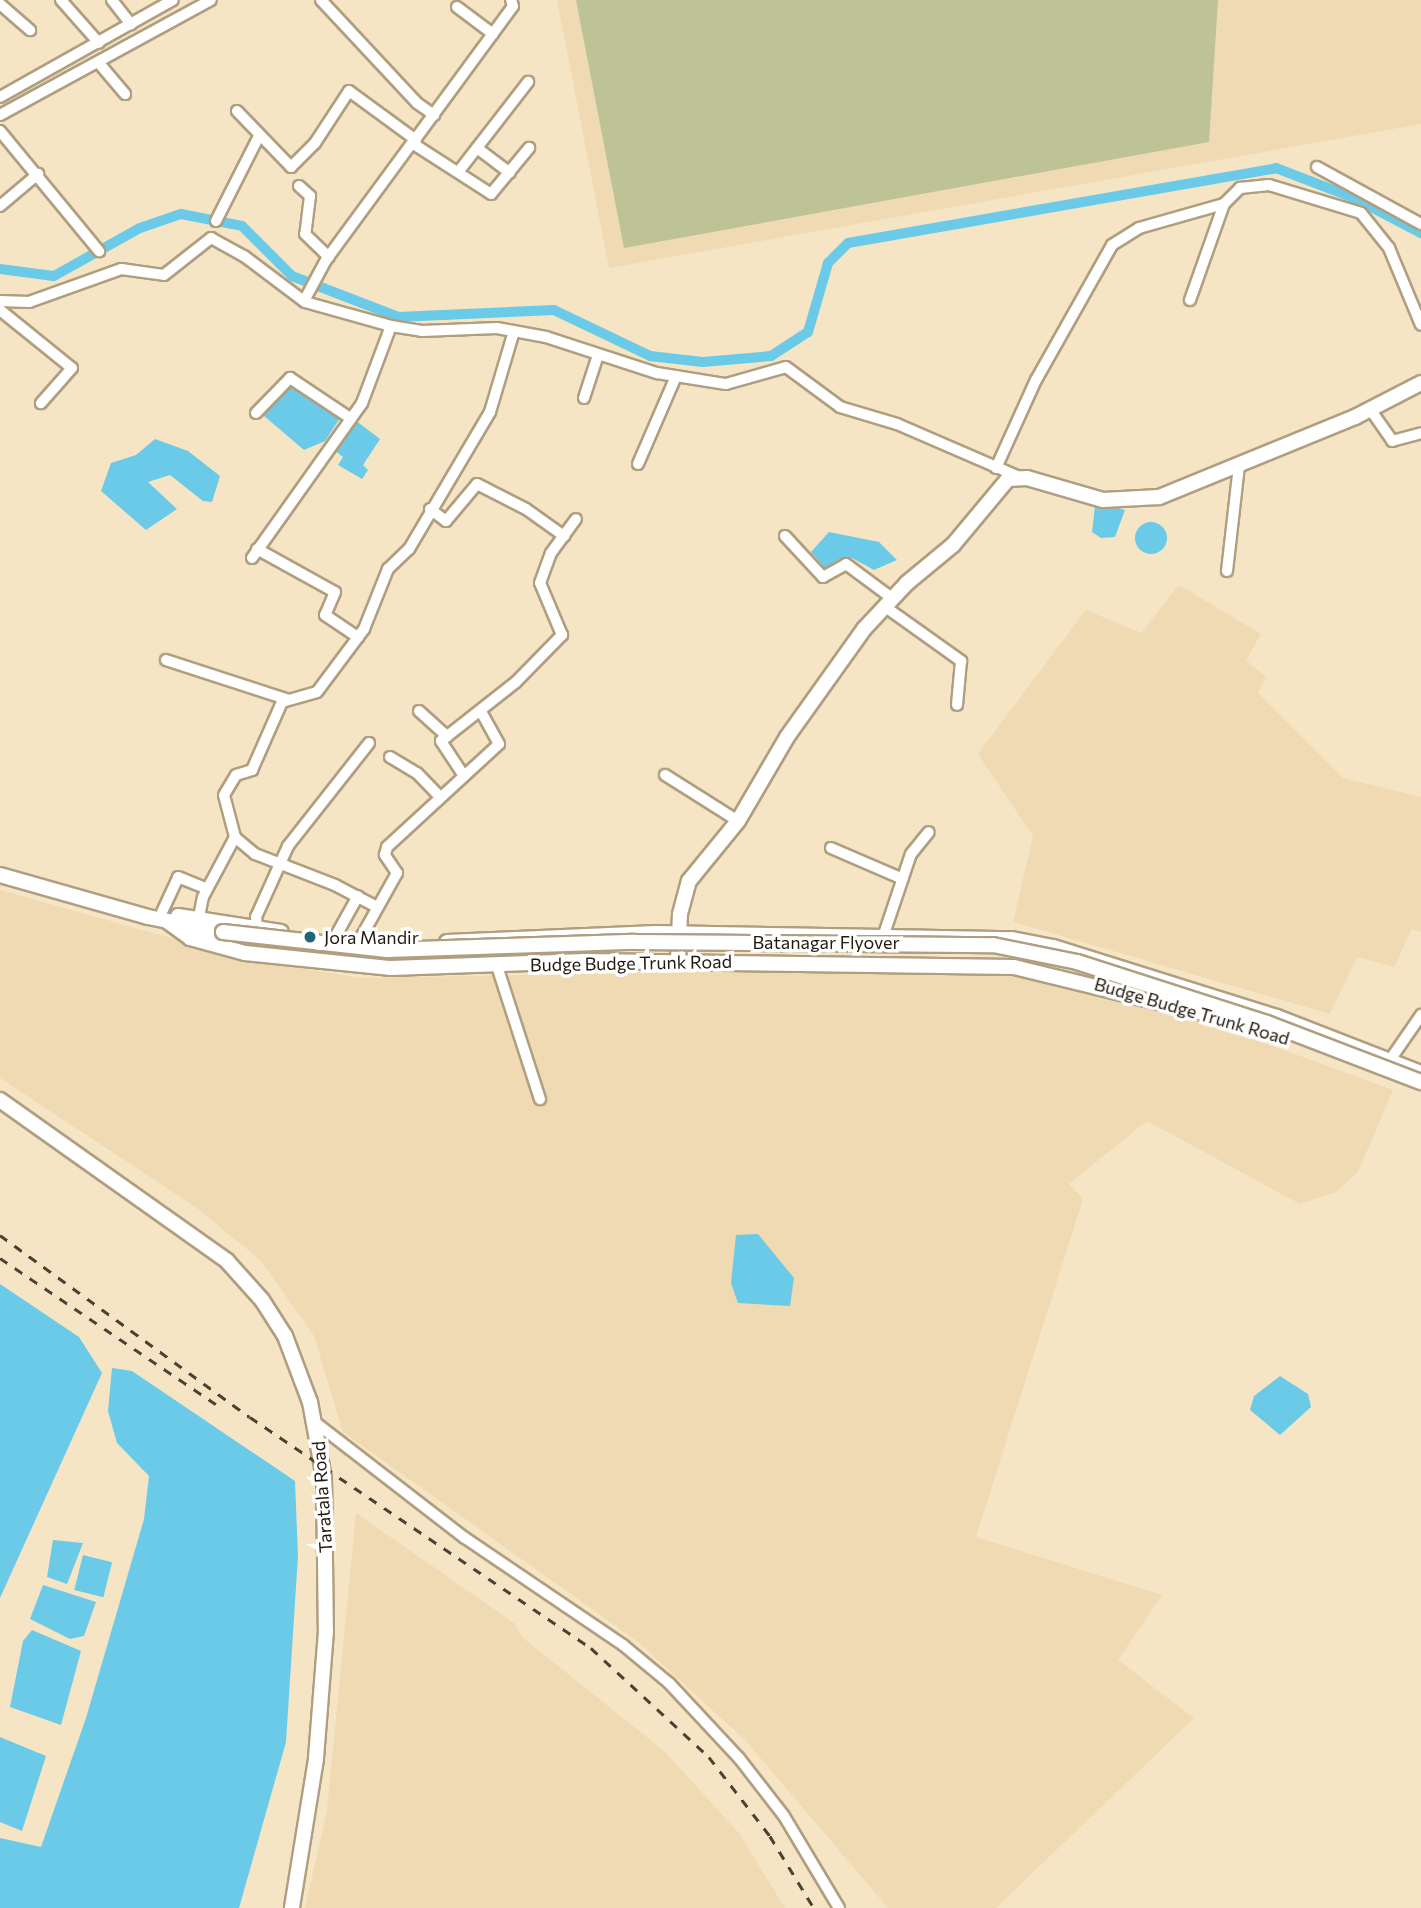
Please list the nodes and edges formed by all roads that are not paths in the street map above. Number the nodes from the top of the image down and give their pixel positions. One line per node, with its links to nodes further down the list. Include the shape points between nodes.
1 (61, 0): 13 (street)
2 (112, 0): 10 (street)
3 (173, 0): 8 (street)
4 (211, 0): 14 (street)
5 (321, 0): 19 (street, via 417,103)
6 (511, 0): 12 (street, via 514,5)
7 (1, 2): 11 (street)
8 (158, 4): 10 (street)
9 (457, 7): 12 (street)
10 (131, 24): 13 (street)
11 (30, 30)
12 (493, 34): 19 (street)
13 (100, 43): 17 (street)
14 (98, 62): 16 (street); 20 (street)
15 (528, 82): 24 (street)
16 (125, 94)
17 (0, 97)
18 (237, 111): 22 (street)
19 (435, 114): 23 (street)
20 (0, 115)
21 (0, 131): 29 (street)
22 (259, 136): 23 (street, via 287,165 295,167 349,91); 33 (street)
23 (415, 140): 27 (street); 36 (street)
24 (477, 148): 27 (street); 28 (street)
25 (529, 148): 28 (street)
26 (1317, 167): 34 (street)
27 (459, 171): 28 (street, via 491,194)
28 (510, 173)
29 (37, 174): 32 (street); 35 (street)
30 (299, 186): 36 (street, via 310,196 305,234)
31 (1224, 204): 38 (street); 40 (street, via 1240,188 1269,185 1361,213 1390,248); 54 (street, via 1139,228 1112,245 1035,380)
32 (0, 206)
33 (215, 221)
34 (1421, 224)
35 (99, 251)
36 (329, 257): 37 (street)
37 (305, 300): 39 (street, via 244,256 207,237 164,275 121,269 29,302); 41 (street)
38 (1190, 300)
39 (0, 304): 47 (street, via 72,368)
40 (1421, 325)
41 (391, 326): 42 (street); 50 (street, via 369,389)
42 (514, 331): 43 (street); 56 (street, via 489,412)
43 (598, 355): 44 (street); 46 (street)
44 (676, 376): 52 (street); 54 (street, via 726,384 786,367 840,407 897,424)
45 (1421, 383): 48 (street)
46 (584, 398)
47 (41, 403)
48 (1370, 409): 51 (street, via 1392,441); 53 (street)
49 (256, 413): 50 (street, via 290,377)
50 (350, 418): 62 (street, via 254,553 335,592 325,615)
51 (1421, 433)
52 (638, 464)
53 (1239, 466): 55 (street, via 1159,497 1122,501); 60 (street)
54 (996, 468): 55 (street)
55 (1017, 477): 61 (street, via 999,488 953,545)
56 (430, 509): 58 (street, via 446,521 477,484 526,509); 62 (street, via 409,549 388,569 373,613)
57 (576, 519): 58 (street)
58 (564, 536): 67 (street, via 540,583 562,635)
59 (785, 536): 61 (street, via 823,577 846,564)
60 (1227, 571)
61 (888, 602): 65 (street, via 961,661); 74 (street, via 787,737)
62 (358, 637): 64 (street, via 317,692)
63 (166, 660): 64 (street)
64 (285, 699): 76 (street, via 252,770 236,775 224,795)
65 (957, 705)
66 (419, 711): 68 (street)
67 (481, 712): 68 (street); 72 (street, via 499,744)
68 (447, 736): 72 (street, via 441,741)
69 (369, 743): 78 (street, via 293,839)
70 (390, 757): 73 (street, via 417,773)
71 (664, 775): 74 (street)
72 (464, 776): 73 (street)
73 (439, 796): 84 (street, via 385,849 397,873)
74 (738, 821): 88 (street, via 689,881)
75 (929, 832): 81 (street, via 911,854)
76 (235, 837): 78 (street, via 257,855); 82 (street)
77 (831, 848): 81 (street)
78 (280, 864): 83 (street); 87 (street, via 256,916)
79 (0, 869): 85 (street)
80 (0, 875): 85 (street)
81 (903, 879): 89 (street)
82 (207, 889): 85 (street, via 178,877); 86 (street)
83 (358, 896): 84 (street); 90 (street)
84 (377, 907): 91 (street)
85 (169, 916): 86 (street, Budge Budge Trunk Road); 93 (street, Budge Budge Trunk Road, via 200,942 279,958 391,968); 97 (street, Batanagar Flyover, bridge, via 217,931 387,950 634,942 993,945 1077,961 1267,1023)
86 (200, 917): 87 (street, Budge Budge Trunk Road)
87 (257, 928): 90 (street, Budge Budge Trunk Road)
88 (678, 933): 89 (street, Budge Budge Trunk Road); 91 (street, Budge Budge Trunk Road); 92 (street)
89 (884, 934): 95 (street, Budge Budge Trunk Road, via 977,936 1053,947 1277,1017)
90 (334, 939): 91 (street, Budge Budge Trunk Road)
91 (359, 942)
92 (678, 961): 93 (street, Budge Budge Trunk Road); 98 (street, Budge Budge Trunk Road, via 1014,967 1264,1028)
93 (497, 966): 99 (street)
94 (1421, 1015): 95 (street)
95 (1390, 1060): 96 (street, Budge Budge Trunk Road)
96 (1421, 1073)
97 (1421, 1082)
98 (1421, 1090)
99 (540, 1099)
100 (0, 1100): 101 (street, Taratala Road, via 202,1241 249,1282 285,1336)
101 (316, 1423): 102 (street, Taratala Road, via 324,1478 327,1631 316,1759); 103 (street, via 465,1538 623,1645 669,1684 740,1758 784,1816)
102 (292, 1908)
103 (839, 1908)

